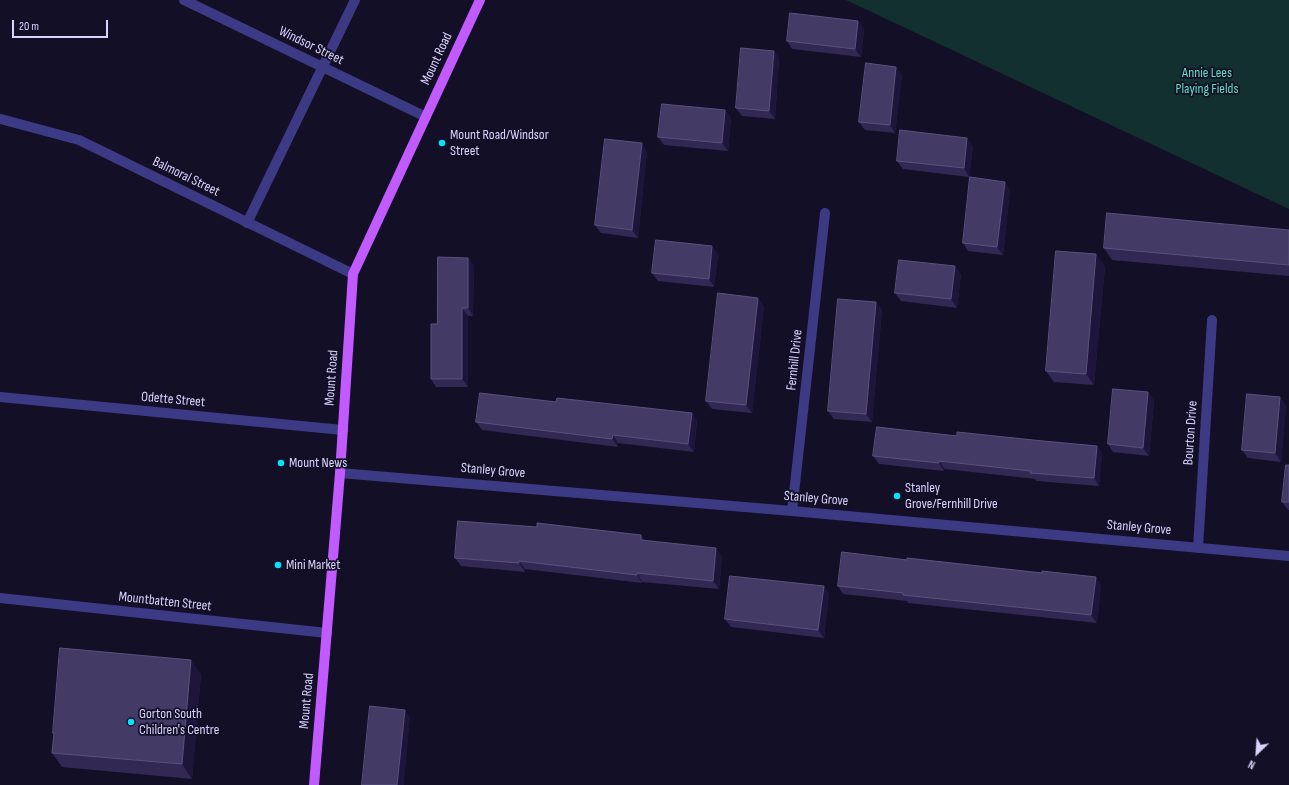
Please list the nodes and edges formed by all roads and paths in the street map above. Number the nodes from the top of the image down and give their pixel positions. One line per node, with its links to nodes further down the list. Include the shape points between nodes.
1 (184, 0): 4 (street, Windsor Street)
2 (355, 0): 4 (street)
3 (480, 0): 5 (main road, Mount Road)
4 (323, 67): 5 (street, Windsor Street); 8 (street)
5 (426, 117): 9 (main road, Mount Road)
6 (1, 119): 8 (street, Balmoral Street, via 79,140)
7 (825, 212): 14 (street, Fernhill Drive)
8 (247, 223): 9 (street, Balmoral Street)
9 (353, 274): 12 (main road, Mount Road)
10 (1212, 320): 15 (street, Bourton Drive)
11 (0, 397): 12 (street, Odette Street)
12 (343, 430): 13 (main road, Mount Road)
13 (340, 472): 14 (street, Stanley Grove); 18 (main road, Mount Road)
14 (792, 511): 15 (street, Stanley Grove)
15 (1198, 548): 16 (street, Stanley Grove)
16 (1289, 556)
17 (0, 598): 18 (street, Mountbatten Street)
18 (327, 633): 19 (main road, Mount Road)
19 (314, 785)

